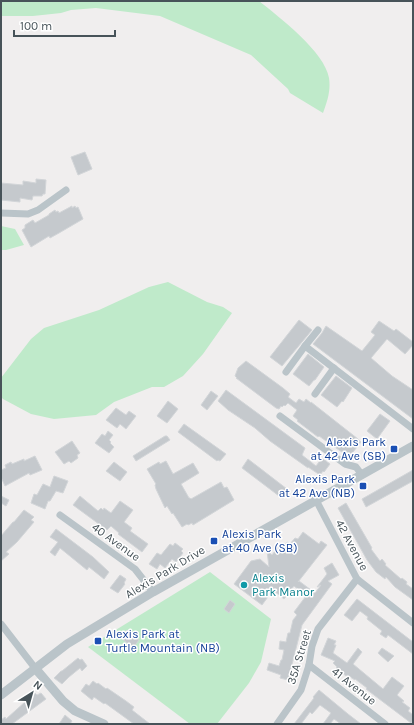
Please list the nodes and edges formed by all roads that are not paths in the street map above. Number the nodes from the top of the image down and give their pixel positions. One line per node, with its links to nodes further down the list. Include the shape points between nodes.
1 (66, 190): 2 (street, via 28,214)
2 (1, 213)
3 (318, 330): 4 (street)
4 (305, 346): 5 (street); 6 (street)
5 (334, 368): 7 (street); 9 (street)
6 (286, 372)
7 (314, 394)
8 (280, 416): 11 (street, via 345,464 356,467)
9 (413, 429)
10 (413, 446): 11 (street, Alexis Park Drive)
11 (362, 475): 12 (street, Alexis Park Drive)
12 (316, 500): 14 (street, 42 Avenue); 15 (street, Alexis Park Drive)
13 (60, 515): 15 (street, 40 Avenue, via 135,569)
14 (357, 579): 16 (street, 42 Avenue); 18 (street, 35A Street, via 318,629)
15 (153, 592): 19 (street, Alexis Park Drive, via 67,644)
16 (413, 623)
17 (1, 624): 19 (street)
18 (309, 666): 23 (street, 35A Street, via 299,694); 24 (street, 41 Avenue)
19 (36, 668): 20 (street, Alexis Park Drive); 21 (street, via 63,701)
20 (1, 695)
21 (90, 721): 22 (street)
22 (104, 724)
23 (278, 724)
24 (385, 724)

